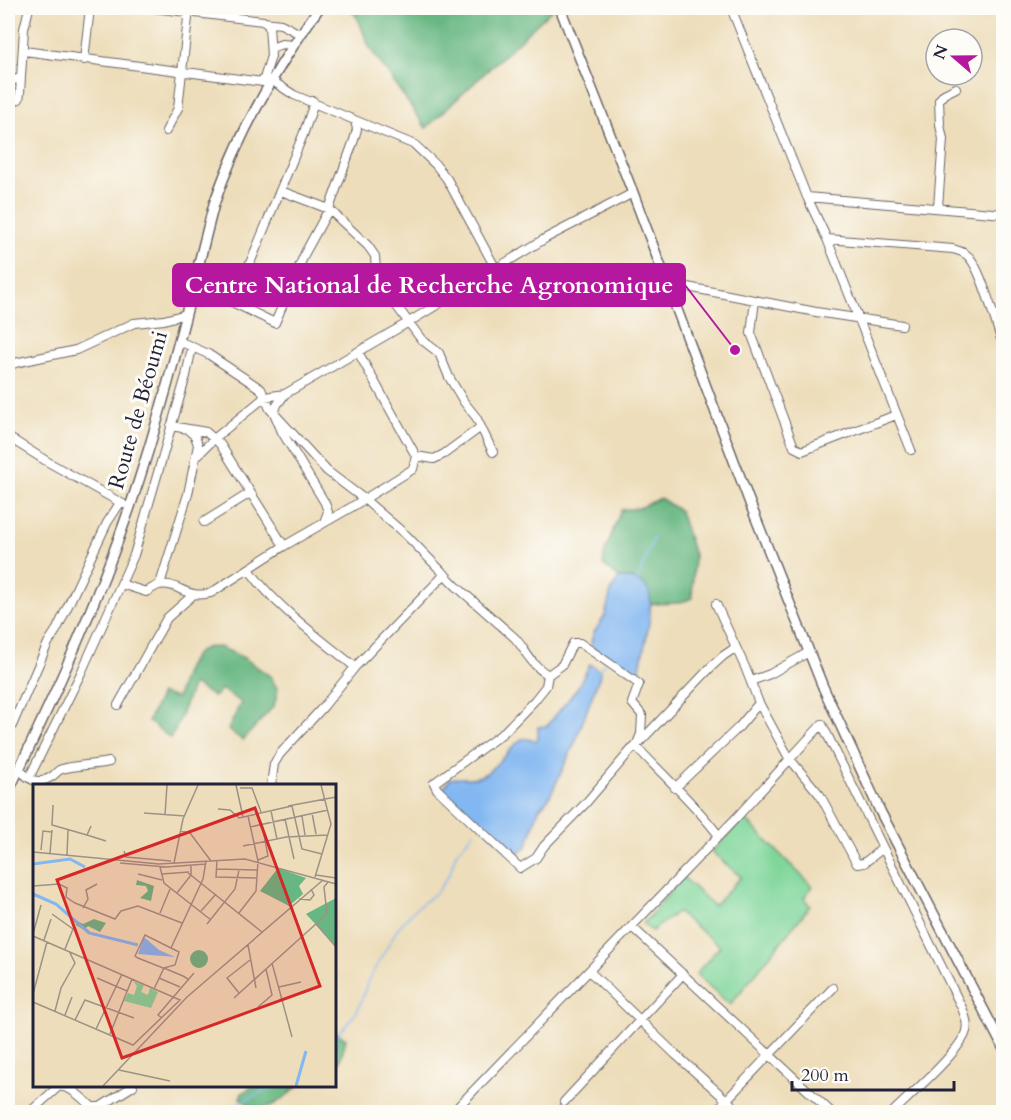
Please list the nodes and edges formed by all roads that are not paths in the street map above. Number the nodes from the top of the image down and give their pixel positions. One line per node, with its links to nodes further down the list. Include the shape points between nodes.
1 (29, 8): 12 (street)
2 (90, 8): 13 (street)
3 (153, 8): 7 (street)
4 (319, 8): 9 (main road, Route de Béoumi)
5 (560, 8): 24 (main road)
6 (731, 8): 25 (street)
7 (189, 10): 8 (street); 14 (street)
8 (263, 21): 9 (street, via 281,24); 11 (street, via 269,26)
9 (300, 34): 10 (main road, Route de Béoumi)
10 (293, 45): 11 (street); 16 (main road, Route de Béoumi)
11 (271, 48): 16 (street)
12 (24, 51): 13 (street); 15 (street)
13 (84, 60): 14 (street)
14 (183, 71): 16 (street); 22 (street, via 178,108)
15 (20, 78): 17 (street); 20 (street, via 19,99)
16 (267, 81): 19 (street); 31 (main road, Route de Béoumi, via 223,179)
17 (8, 82)
18 (956, 88): 26 (street, via 939,100 943,139)
19 (312, 101): 21 (street); 23 (street)
20 (8, 104)
21 (355, 121): 27 (street, via 354,140); 30 (street, via 415,145 435,164)
22 (165, 131)
23 (281, 191): 27 (street); 34 (street)
24 (633, 192): 30 (street); 32 (main road)
25 (807, 197): 26 (street); 29 (street)
26 (938, 207): 28 (street)
27 (329, 209): 34 (street, via 304,253 275,323); 37 (street, via 375,255 379,279)
28 (1004, 214)
29 (827, 239): 36 (street); 40 (street, via 965,253 978,271)
30 (496, 269): 37 (street)
31 (193, 283): 34 (street); 35 (main road, Route de Béoumi)
32 (667, 283): 33 (street); 71 (main road)
33 (754, 300): 36 (street); 47 (street, via 753,338 797,450)
34 (234, 302)
35 (186, 314): 39 (main road, Route de Béoumi); 43 (street, via 134,323 76,350)
36 (857, 318): 38 (street); 47 (street)
37 (409, 322): 42 (street); 49 (street, via 439,353 456,390)
38 (903, 325)
39 (179, 341): 41 (street); 60 (main road, Route de Béoumi)
40 (1003, 345)
41 (192, 347): 45 (street, via 235,371); 48 (street)
42 (358, 352): 44 (street); 55 (street)
43 (8, 367)
44 (285, 394): 45 (street); 46 (street)
45 (266, 397): 46 (street); 52 (street)
46 (274, 413): 58 (street, via 327,471); 62 (street, via 325,502 327,518)
47 (896, 414): 53 (street)
48 (171, 426): 50 (street); 66 (street, via 150,504)
49 (481, 427): 54 (street); 55 (street, via 434,459)
50 (188, 430): 52 (street, via 206,432); 56 (street, via 198,446)
51 (8, 436): 59 (street)
52 (215, 438): 56 (street); 57 (street)
53 (911, 450)
54 (493, 452)
55 (416, 456): 58 (street, via 413,469)
56 (196, 457): 67 (street)
57 (250, 493): 61 (street); 63 (street)
58 (364, 499): 62 (street); 65 (street)
59 (120, 503): 60 (street); 77 (street, via 48,643)
60 (130, 506): 81 (main road, Route de Béoumi, via 103,583)
61 (204, 522)
62 (321, 524): 63 (street)
63 (284, 546): 64 (street)
64 (249, 569): 68 (street, via 211,593); 72 (street, via 273,597)
65 (445, 574): 72 (street); 73 (street)
66 (122, 584): 67 (street, via 146,591); 82 (street)
67 (160, 584): 68 (street)
68 (193, 595): 76 (street, via 166,618)
69 (716, 604): 70 (street)
70 (735, 648): 74 (street); 78 (street, via 711,667)
71 (809, 652): 74 (street); 93 (main road, via 880,810)
72 (355, 667): 83 (street, via 280,754)
73 (548, 675): 78 (street, via 562,665 573,643 631,677 639,684 632,703 642,715); 78 (street, via 546,686 503,733 434,783 520,868 536,858)
74 (751, 681): 75 (street)
75 (759, 703): 79 (street); 84 (street)
76 (118, 705)
77 (8, 735)
78 (636, 746): 84 (street)
79 (789, 759): 86 (street); 87 (street, via 820,795 857,864); 87 (street, via 822,724)
80 (109, 762): 82 (street, via 60,769 41,782)
81 (19, 768): 82 (street); 85 (main road, Route de Béoumi)
82 (29, 778)
83 (271, 784)
84 (675, 788): 86 (street, via 704,814)
85 (8, 792)
86 (719, 836): 88 (street)
87 (883, 848): 105 (street, via 967,1022 964,1040 953,1054)
88 (632, 927): 89 (street); 90 (street)
89 (589, 971): 92 (street); 101 (street)
90 (683, 975): 92 (street); 94 (street)
91 (833, 988): 94 (street)
92 (640, 1019): 98 (street); 99 (street)
93 (1004, 1050)
94 (769, 1055): 98 (street); 104 (street)
95 (58, 1087): 100 (street)
96 (65, 1087): 97 (street, via 92,1107 100,1107)
97 (131, 1087)
98 (726, 1100): 102 (street); 103 (street)
99 (564, 1102)
100 (30, 1113)
101 (453, 1113)
102 (715, 1113)
103 (740, 1113)
104 (831, 1113)
105 (893, 1113)

